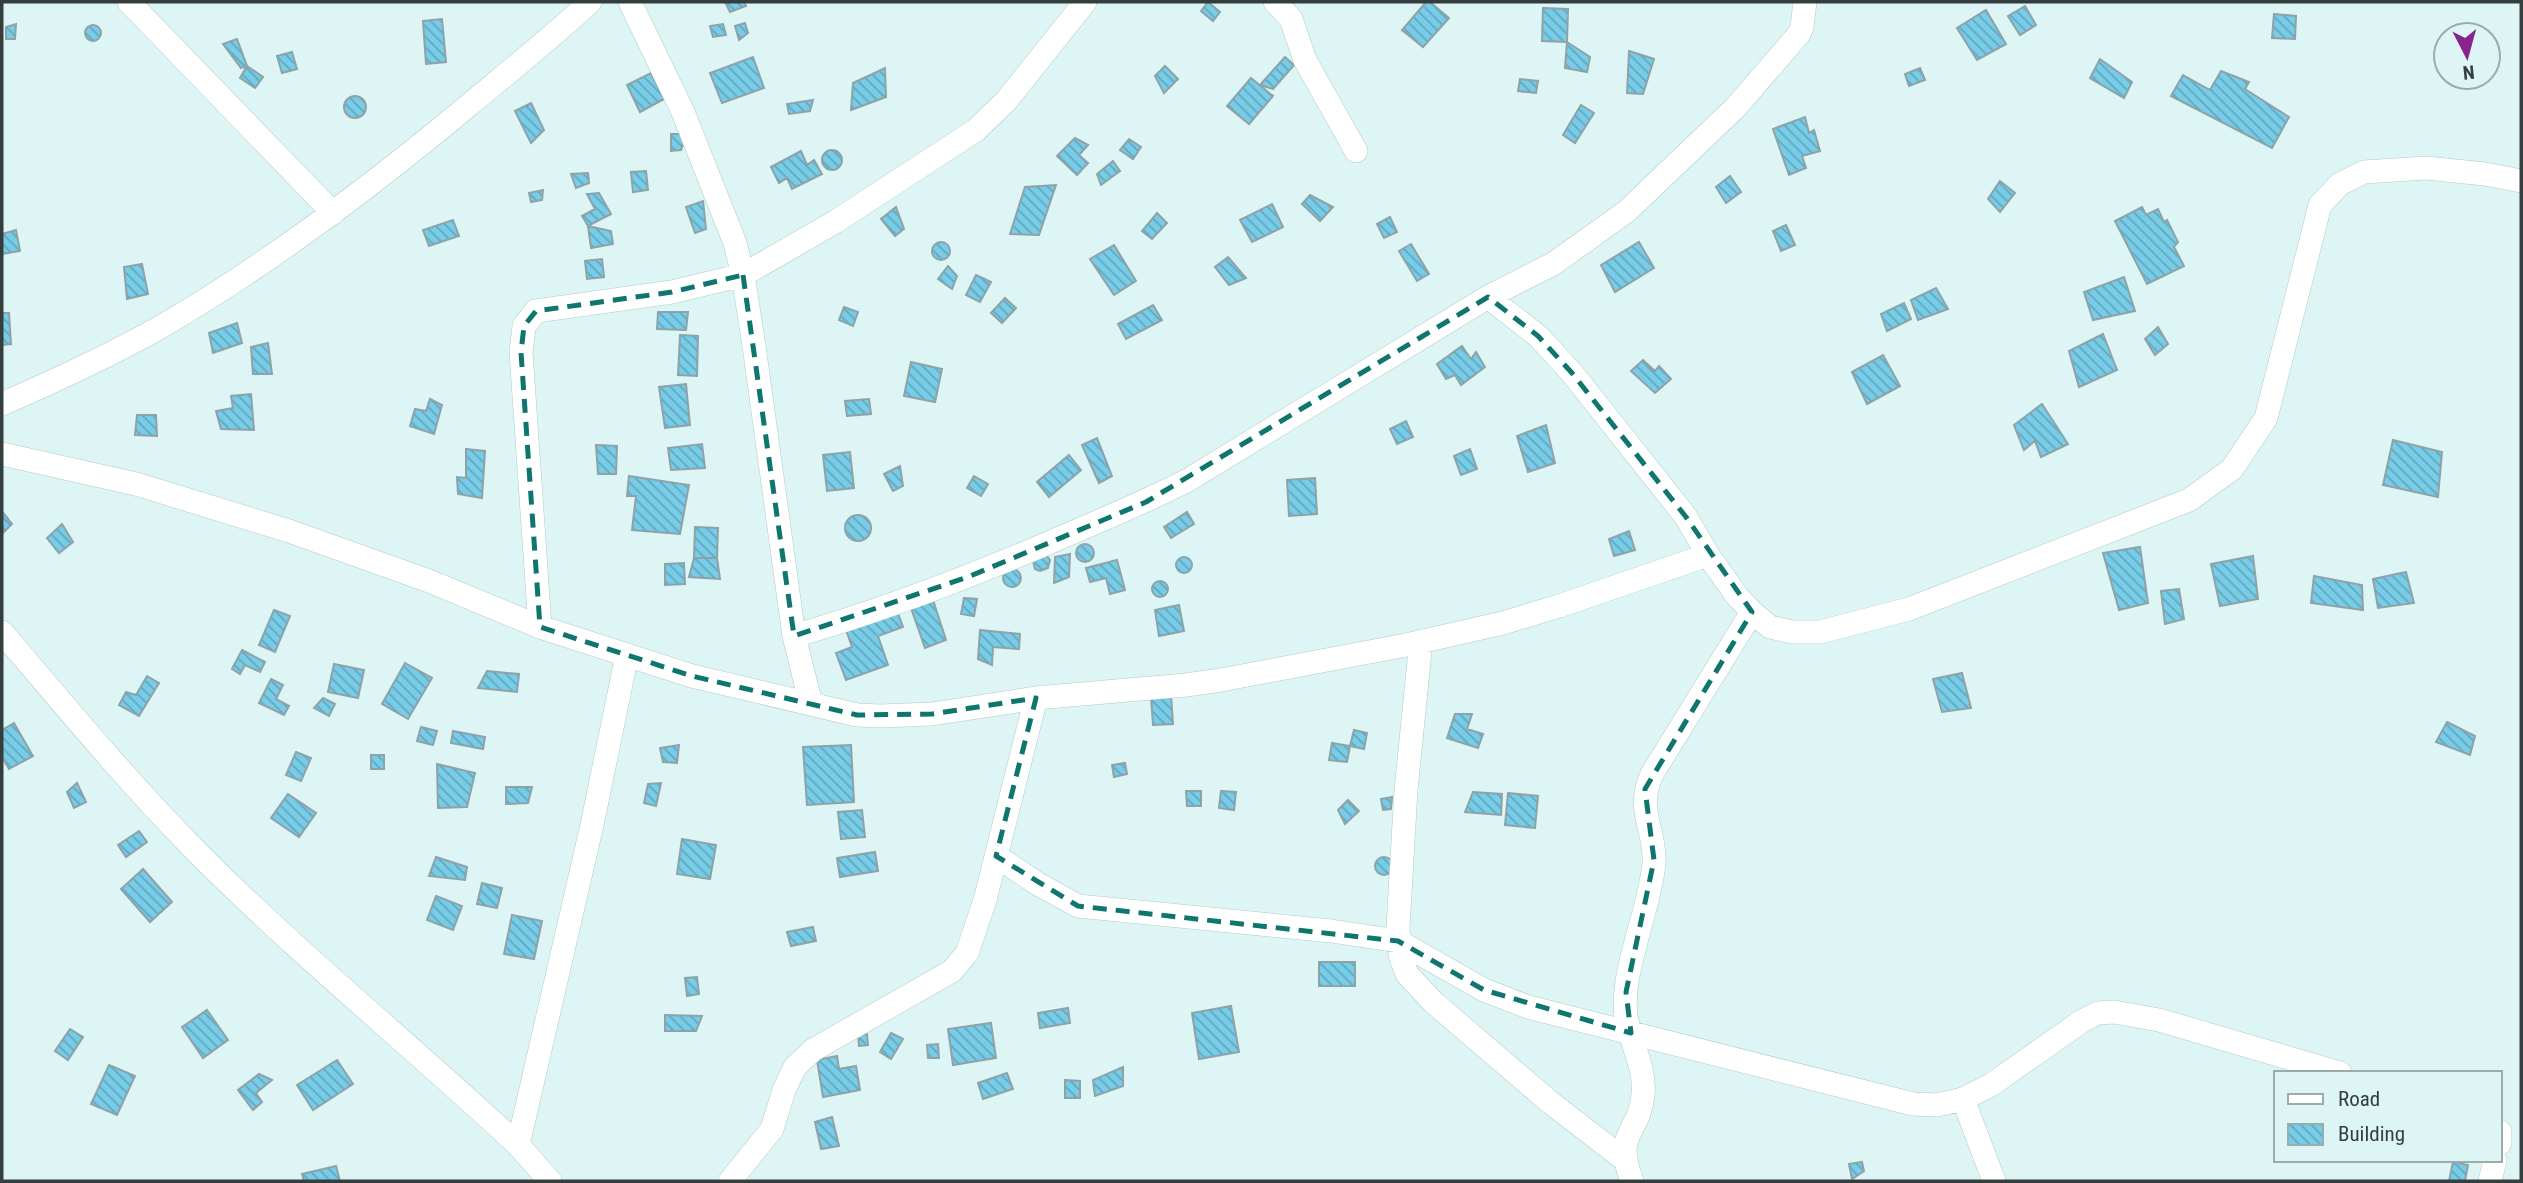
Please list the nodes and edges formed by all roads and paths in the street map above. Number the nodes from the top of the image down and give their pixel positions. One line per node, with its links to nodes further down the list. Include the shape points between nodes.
1 (129, 2): 9 (street)
2 (590, 2): 9 (street)
3 (630, 2): 10 (street, via 683,112 735,243)
4 (1085, 2): 10 (street, via 1006,101 976,130 835,222)
5 (1275, 2): 7 (street, via 1291,19 1305,60)
6 (1805, 2): 11 (street, via 1799,34 1736,107 1646,196 1553,264)
7 (1356, 151)
8 (2521, 181): 15 (street, via 2426,169 2364,173 2340,184 2320,205 2266,418 2232,469 2189,500 1909,609 1841,627 1792,632 1770,627)
9 (333, 213): 12 (street, via 164,325)
10 (743, 275): 16 (street, via 672,292 536,311 524,326 521,352); 18 (street)
11 (1488, 297): 14 (street, via 1538,336 1572,373 1686,517); 18 (street, via 1146,502 968,577)
12 (2, 404)
13 (2, 454): 16 (street, via 136,484 289,531)
14 (1708, 555): 15 (street); 19 (street, via 1503,623)
15 (1752, 612): 25 (street, via 1645,789 1644,809 1654,860 1626,992)
16 (540, 627): 20 (street)
17 (2, 632): 28 (street, via 196,850)
18 (794, 636): 22 (street)
19 (1421, 641): 21 (street, via 1186,685); 24 (street, via 1406,790)
20 (627, 655): 22 (street, via 692,676); 28 (street)
21 (1036, 698): 22 (street, via 932,714 881,716); 23 (street)
22 (811, 704)
23 (996, 856): 24 (street, via 1078,906); 32 (street, via 967,954 952,971 813,1050 795,1067 772,1129)
24 (1398, 941): 25 (street, via 1449,971 1528,1007); 30 (street, via 1407,974 1433,1002)
25 (1631, 1032): 27 (street, via 1913,1104); 30 (street, via 1644,1093 1624,1145)
26 (2333, 1071): 27 (street, via 2159,1020 2098,1013)
27 (1963, 1099): 33 (street)
28 (518, 1145): 31 (street)
29 (2495, 1162): 34 (street)
30 (1628, 1171)
31 (550, 1181)
32 (730, 1181)
33 (1994, 1181)
34 (2490, 1181)

